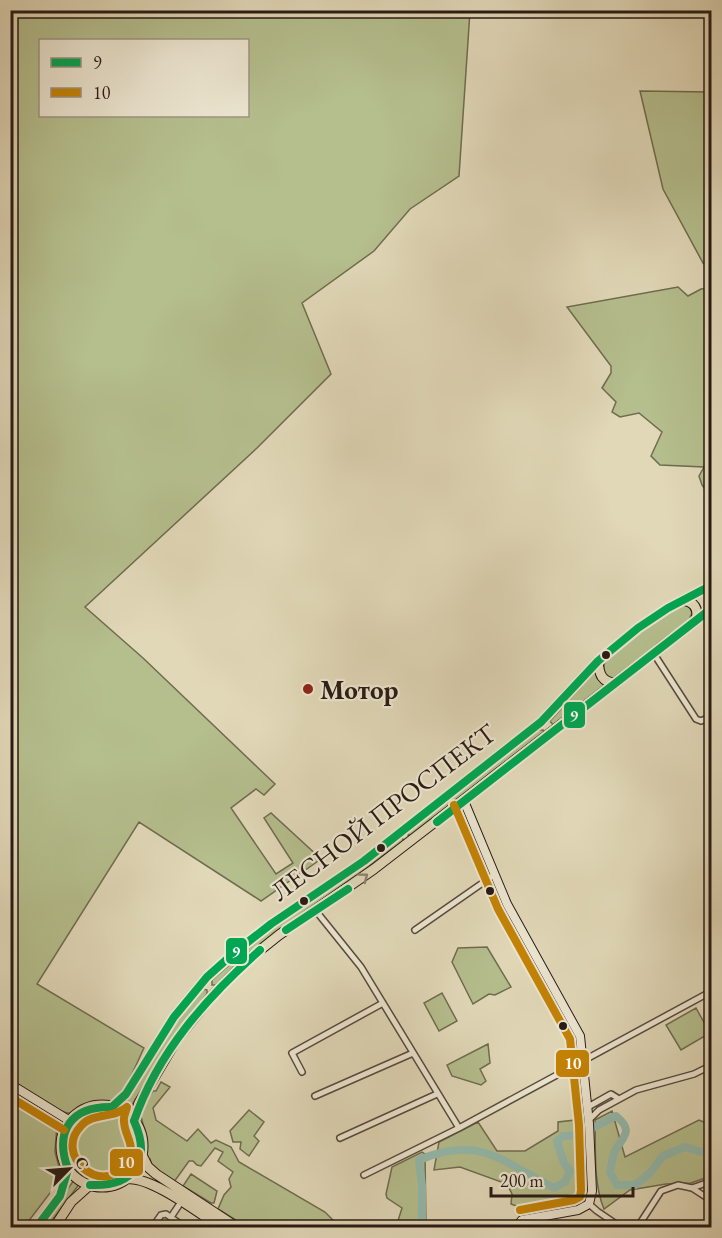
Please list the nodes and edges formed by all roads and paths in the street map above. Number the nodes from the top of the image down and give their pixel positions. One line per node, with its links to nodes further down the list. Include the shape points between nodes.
1 (711, 585): 2 (main road, ЛЕСНОЙ ПРОСПЕКТ)
2 (683, 600): 4 (main road, via 695,606); 6 (main road, ЛЕСНОЙ ПРОСПЕКТ, via 638,628)
3 (711, 608): 4 (main road, ЛЕСНОЙ ПРОСПЕКТ)
4 (696, 620): 5 (main road, ЛЕСНОЙ ПРОСПЕКТ)
5 (654, 654): 7 (main road, ЛЕСНОЙ ПРОСПЕКТ); 8 (street, via 696,719)
6 (598, 661): 7 (main road, via 603,678); 9 (main road, ЛЕСНОЙ ПРОСПЕКТ)
7 (616, 683): 10 (main road, ЛЕСНОЙ ПРОСПЕКТ)
8 (711, 716)
9 (541, 722): 10 (main road); 12 (main road, ЛЕСНОЙ ПРОСПЕКТ)
10 (551, 734): 11 (main road, ЛЕСНОЙ ПРОСПЕКТ)
11 (464, 801): 13 (main road, ЛЕСНОЙ ПРОСПЕКТ); 14 (main road)
12 (402, 830): 13 (main road, via 403,837); 17 (main road, ЛЕСНОЙ ПРОСПЕКТ, via 257,934)
13 (411, 841): 15 (main road, ЛЕСНОЙ ПРОСПЕКТ, one-way to 13)
14 (494, 875): 16 (street); 23 (main road, via 580,1036)
15 (316, 911): 20 (main road, ЛЕСНОЙ ПРОСПЕКТ, via 265,946); 21 (street, via 361,967)
16 (415, 930)
17 (207, 977): 18 (main road, ЛЕСНОЙ ПРОСПЕКТ); 20 (main road)
18 (199, 986): 20 (main road); 30 (main road, ЛЕСНОЙ ПРОСПЕКТ, via 174,1017 126,1094)
19 (711, 991): 23 (street)
20 (215, 992): 34 (main road, ЛЕСНОЙ ПРОСПЕКТ, via 161,1064 139,1102)
21 (383, 1003): 22 (street); 25 (street, via 291,1053)
22 (413, 1053): 27 (street); 28 (street)
23 (584, 1061): 31 (main road); 36 (street)
24 (711, 1065): 29 (street)
25 (302, 1072)
26 (10, 1084): 33 (main road)
27 (437, 1094): 36 (street); 37 (street)
28 (315, 1096)
29 (619, 1099): 31 (street, via 611,1094); 32 (street)
30 (112, 1107): 33 (main road, via 88,1108); 34 (main road)
31 (588, 1107): 32 (street); 35 (main road)
32 (599, 1110): 35 (street)
33 (70, 1121): 39 (main road, via 62,1140)
34 (134, 1121): 38 (main road, via 143,1143)
35 (589, 1122): 47 (main road)
36 (459, 1128): 40 (street)
37 (340, 1138)
38 (142, 1155): 41 (main road, via 134,1173); 56 (main road, via 156,1174)
39 (68, 1169): 43 (main road); 50 (main road, via 60,1196)
40 (364, 1174)
41 (126, 1179): 43 (main road, via 110,1186); 46 (main road, via 150,1182)
42 (711, 1181): 44 (street)
43 (90, 1185): 51 (main road, via 71,1202)
44 (692, 1188): 45 (street); 60 (street, via 678,1185 661,1191)
45 (711, 1201)
46 (181, 1202): 48 (street); 49 (main road)
47 (589, 1204): 58 (main road, via 578,1210 522,1220); 59 (street)
48 (171, 1217): 52 (street, via 160,1215); 53 (street)
49 (207, 1218): 54 (street); 55 (main road)
50 (36, 1227)
51 (54, 1227)
52 (152, 1227)
53 (186, 1227)
54 (201, 1227)
55 (222, 1227)
56 (238, 1227)
57 (498, 1227): 58 (street)
58 (515, 1227)
59 (622, 1227)
60 (637, 1227)

